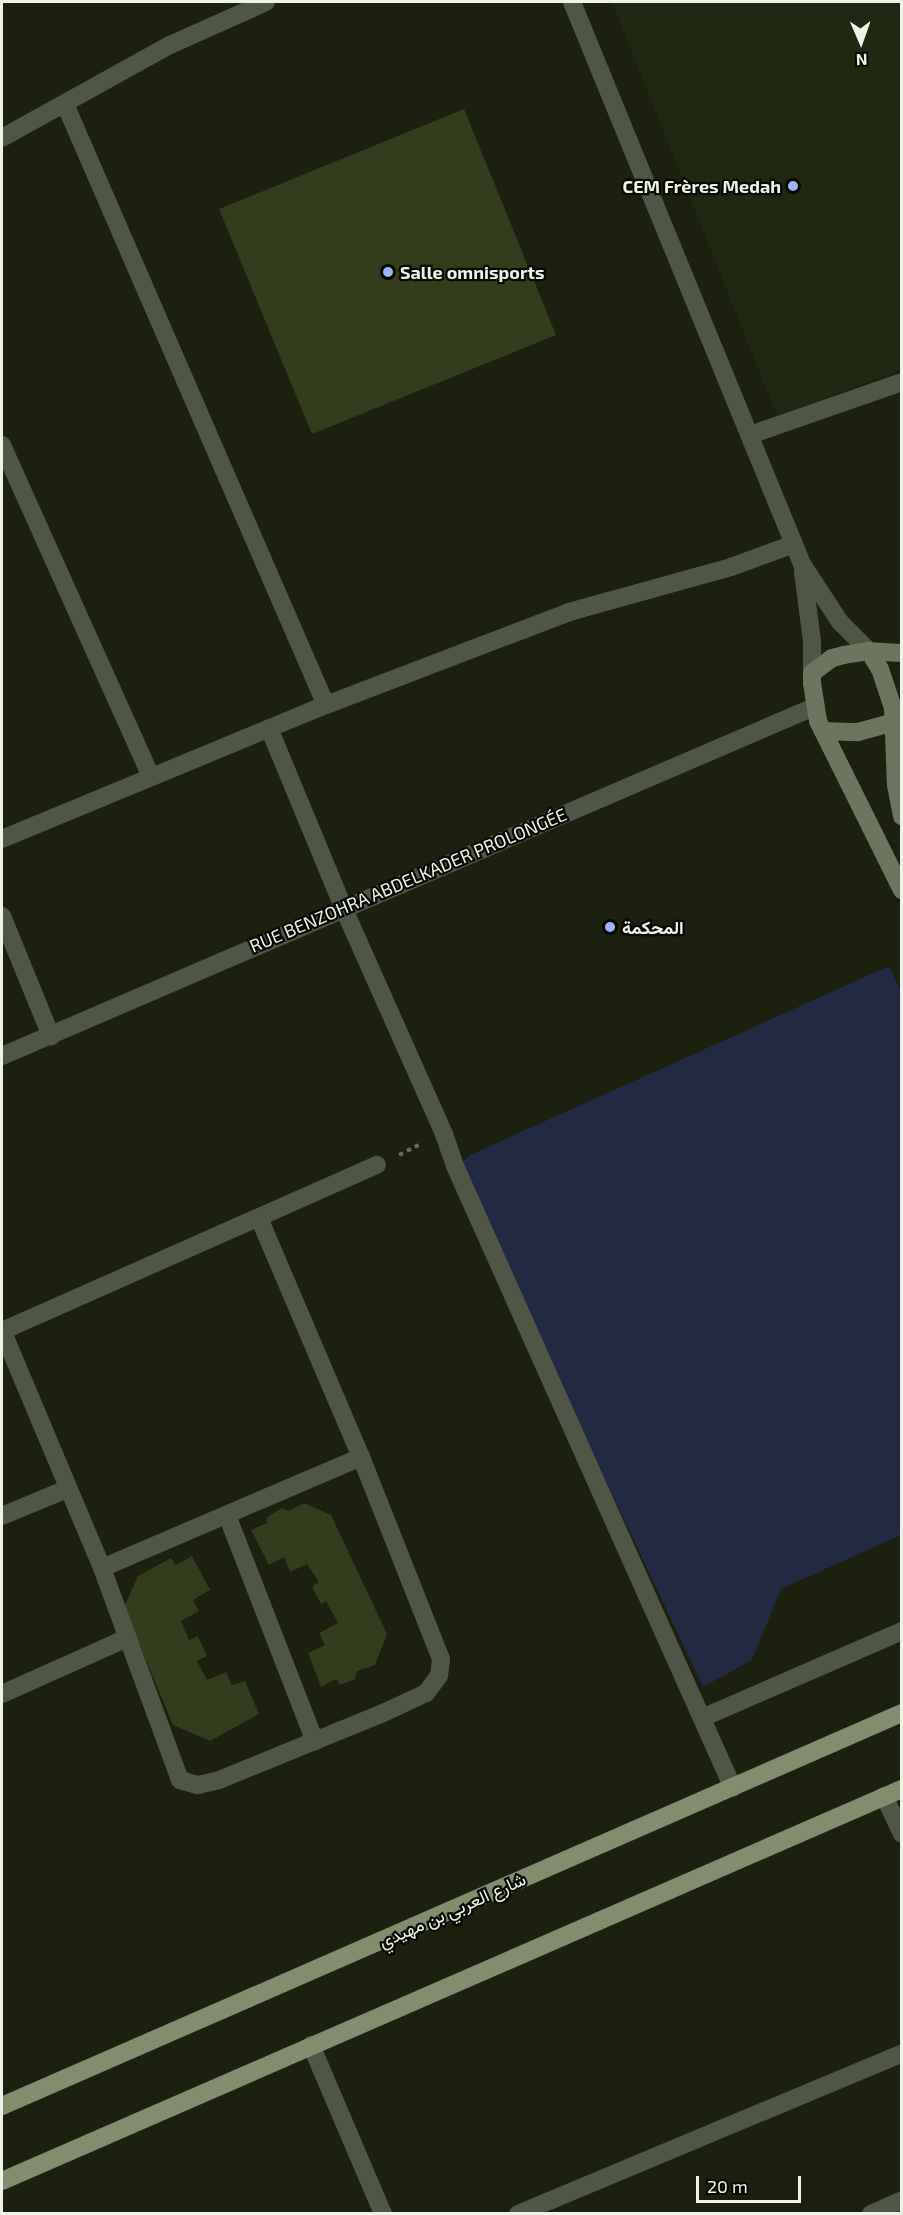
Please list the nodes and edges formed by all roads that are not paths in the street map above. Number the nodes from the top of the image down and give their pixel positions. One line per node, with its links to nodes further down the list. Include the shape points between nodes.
1 (266, 2): 3 (street, via 170,45)
2 (572, 2): 6 (street)
3 (65, 104): 4 (street); 13 (street)
4 (2, 138)
5 (902, 382): 6 (street)
6 (750, 435): 8 (street)
7 (2, 445): 18 (street)
8 (794, 544): 9 (street); 13 (street, via 730,567 569,612)
9 (802, 564): 10 (street, via 840,622); 12 (street)
10 (869, 651): 11 (street); 12 (street, via 832,658); 15 (street, via 889,689)
11 (902, 653)
12 (812, 673): 14 (street)
13 (326, 705): 16 (street)
14 (814, 706): 17 (street); 22 (street, RUE BENZOHRA ABDELKADER PROLONGÉE)
15 (898, 722): 17 (street, via 858,732); 19 (street, via 896,785)
16 (269, 729): 18 (street); 22 (street)
17 (823, 731): 21 (street)
18 (151, 776): 20 (street)
19 (902, 816)
20 (2, 839)
21 (902, 890)
22 (343, 907): 24 (street, RUE BENZOHRA ABDELKADER PROLONGÉE); 38 (street)
23 (2, 916): 24 (street)
24 (51, 1036): 25 (street, RUE BENZOHRA ABDELKADER PROLONGÉE)
25 (2, 1056)
26 (377, 1165): 27 (street)
27 (258, 1218): 28 (street); 29 (street)
28 (2, 1331): 30 (street)
29 (361, 1457): 31 (street); 39 (street, via 441,1659 440,1676 426,1693)
30 (67, 1489): 32 (street); 33 (street)
31 (227, 1515): 33 (street); 39 (street)
32 (2, 1516)
33 (102, 1568): 35 (street)
34 (902, 1630): 38 (street)
35 (127, 1638): 36 (street); 39 (street, via 180,1780 198,1785 219,1780)
36 (2, 1694)
37 (902, 1713): 40 (main road, شارع العربي بن مهيدي)
38 (702, 1718): 40 (street)
39 (315, 1742)
40 (733, 1788): 46 (main road, شارع العربي بن مهيدي)
41 (902, 1789): 42 (main road)
42 (884, 1796): 43 (street); 44 (main road)
43 (902, 1834)
44 (311, 2045): 47 (main road); 49 (street)
45 (902, 2053): 50 (street)
46 (2, 2106)
47 (2, 2181)
48 (902, 2200): 51 (street)
49 (383, 2214)
50 (518, 2214)
51 (871, 2214)

